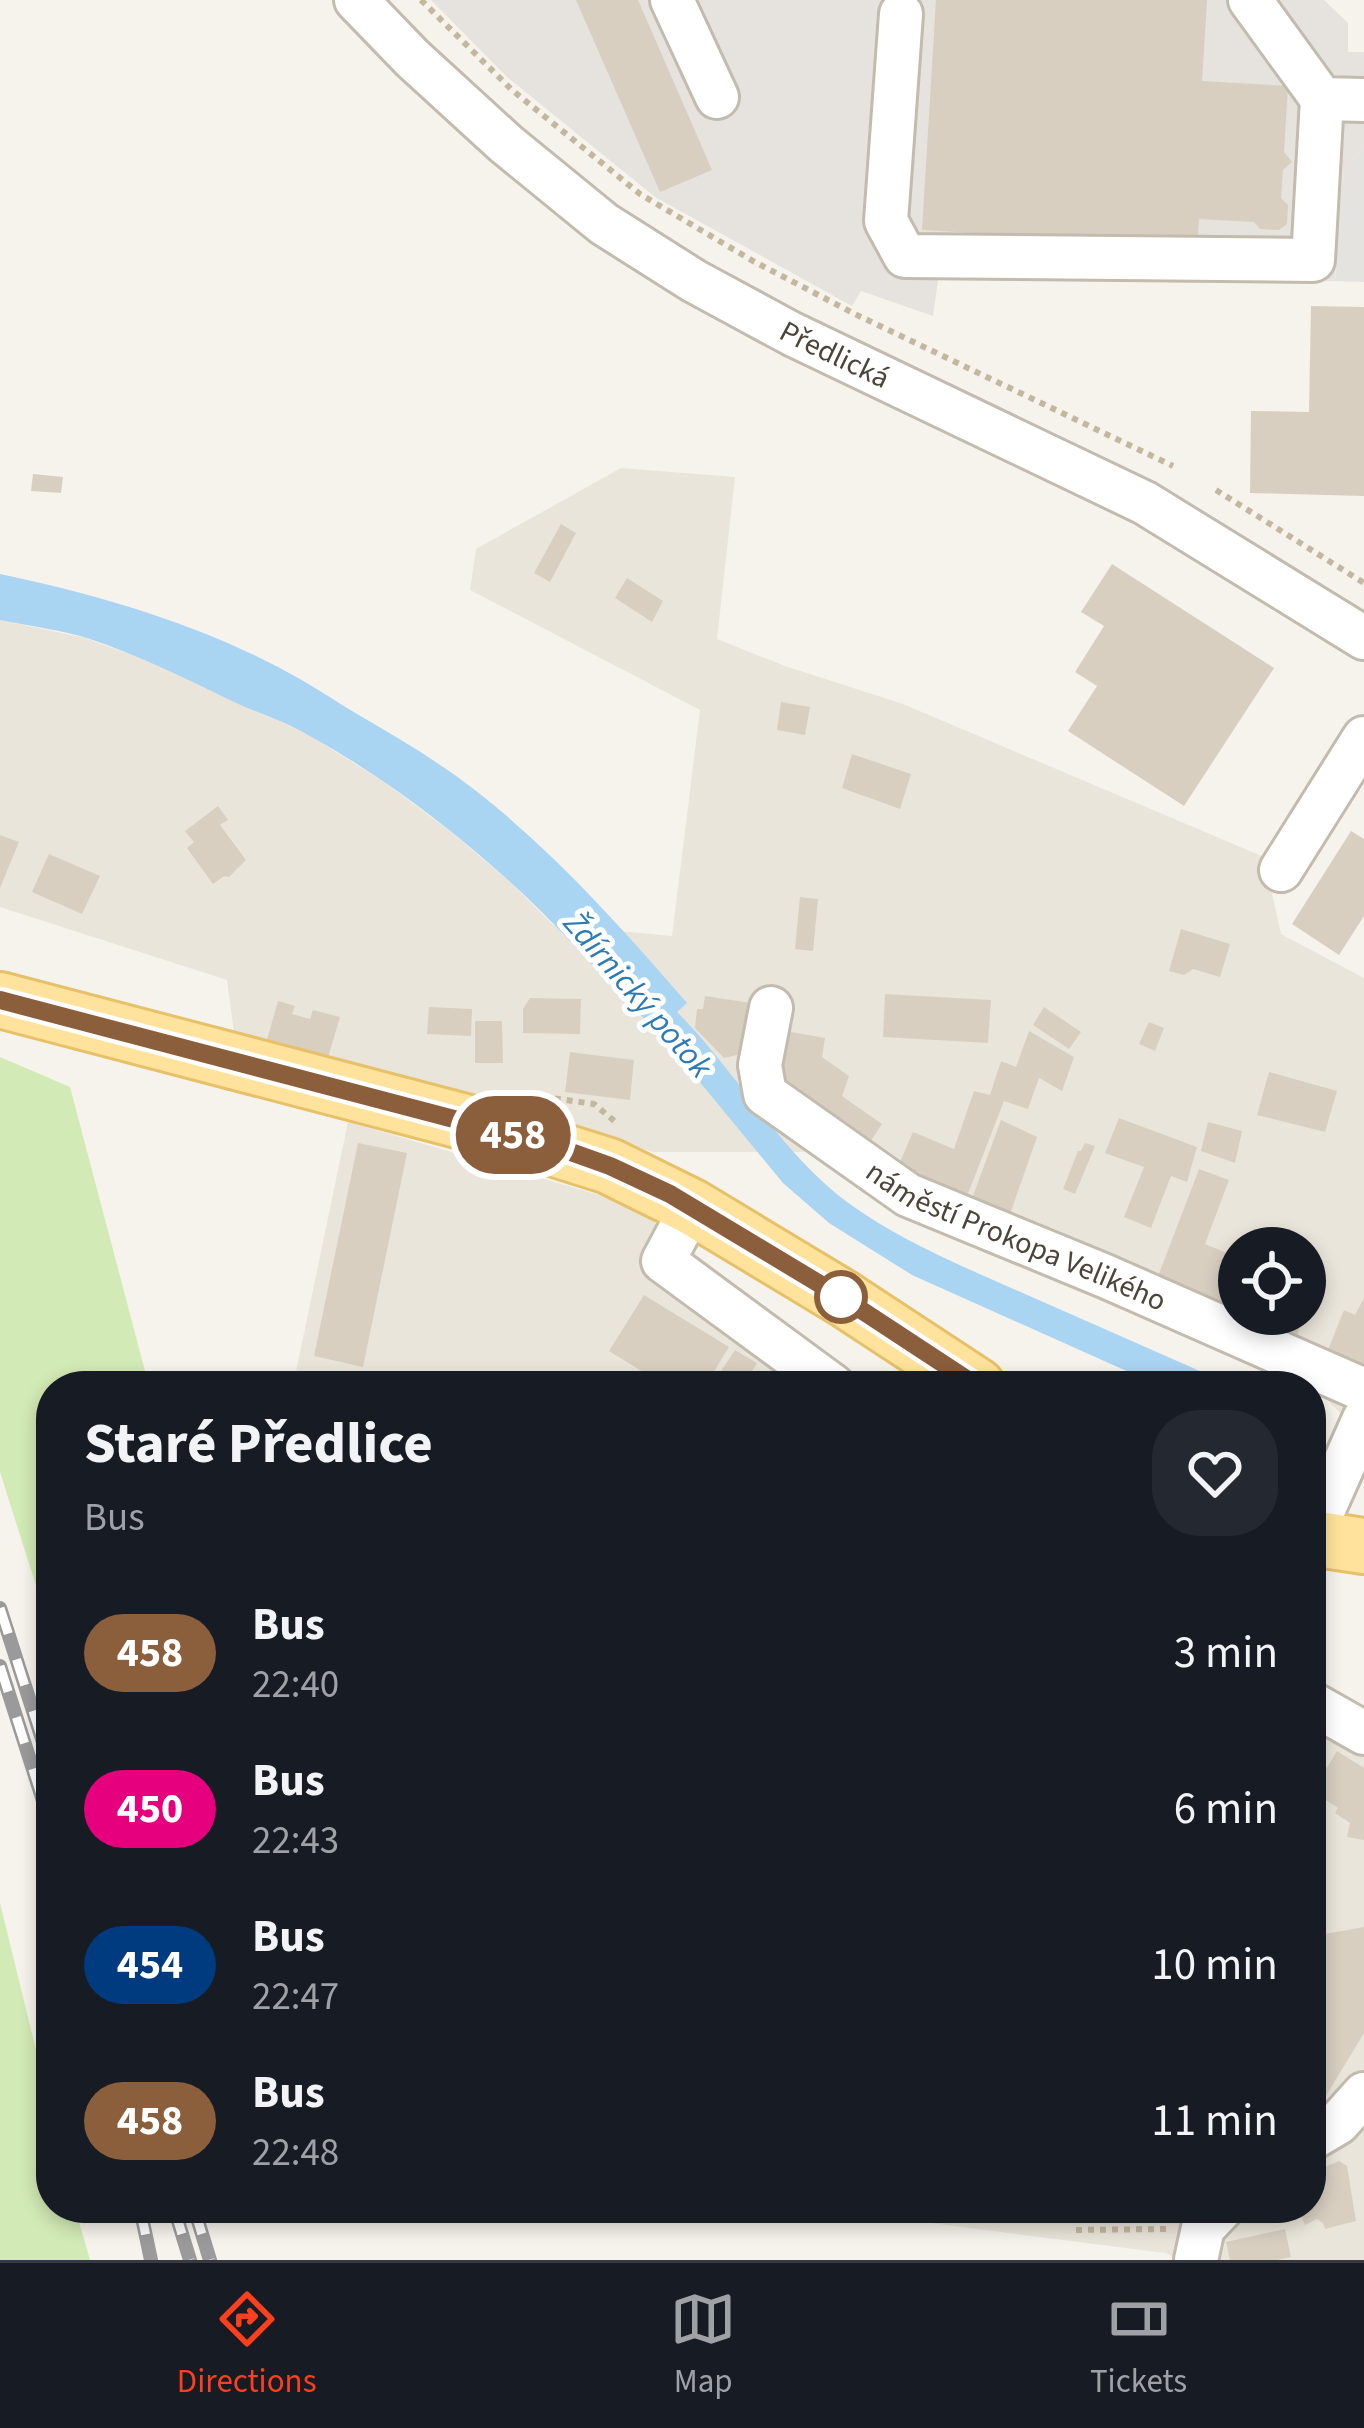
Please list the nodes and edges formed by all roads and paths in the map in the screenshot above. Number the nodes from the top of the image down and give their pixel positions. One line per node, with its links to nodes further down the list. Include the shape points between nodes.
1 (356, 0): 12 (street, Předlická, via 506,144 604,224 694,281 1145,503)
2 (421, 0): 9 (path, via 512,90 640,194 854,314)
3 (672, 0): 6 (street)
4 (1250, 0): 7 (street)
5 (901, 14): 7 (street, via 886,221 905,256 1313,260)
6 (717, 97)
7 (1322, 99): 8 (street)
8 (1364, 100)
9 (1173, 466)
10 (1216, 490): 11 (path)
11 (1364, 583)
12 (1364, 638)
13 (1364, 738): 14 (street)
14 (1280, 870)
15 (0, 1000): 17 (main road, via 554,1146)
16 (771, 1008): 20 (street, náměstí Prokopa Velikého, via 760,1065 765,1094 908,1195 1105,1276)
17 (692, 1207): 18 (street, via 663,1261); 19 (main road)
18 (813, 1371)
19 (954, 1371)
20 (1280, 1371)
21 (1326, 1396): 22 (street, náměstí Prokopa Velikého)
22 (1363, 1416): 23 (street, náměstí Prokopa Velikého)
23 (1326, 1503)
24 (1326, 1540): 25 (main road, náměstí Prokopa Velikého)
25 (1364, 1546)
26 (1326, 1711): 27 (street)
27 (1364, 1732)
28 (1364, 2094): 29 (street)
29 (1326, 2130)
30 (1076, 2230): 31 (path)
31 (1207, 2232)

